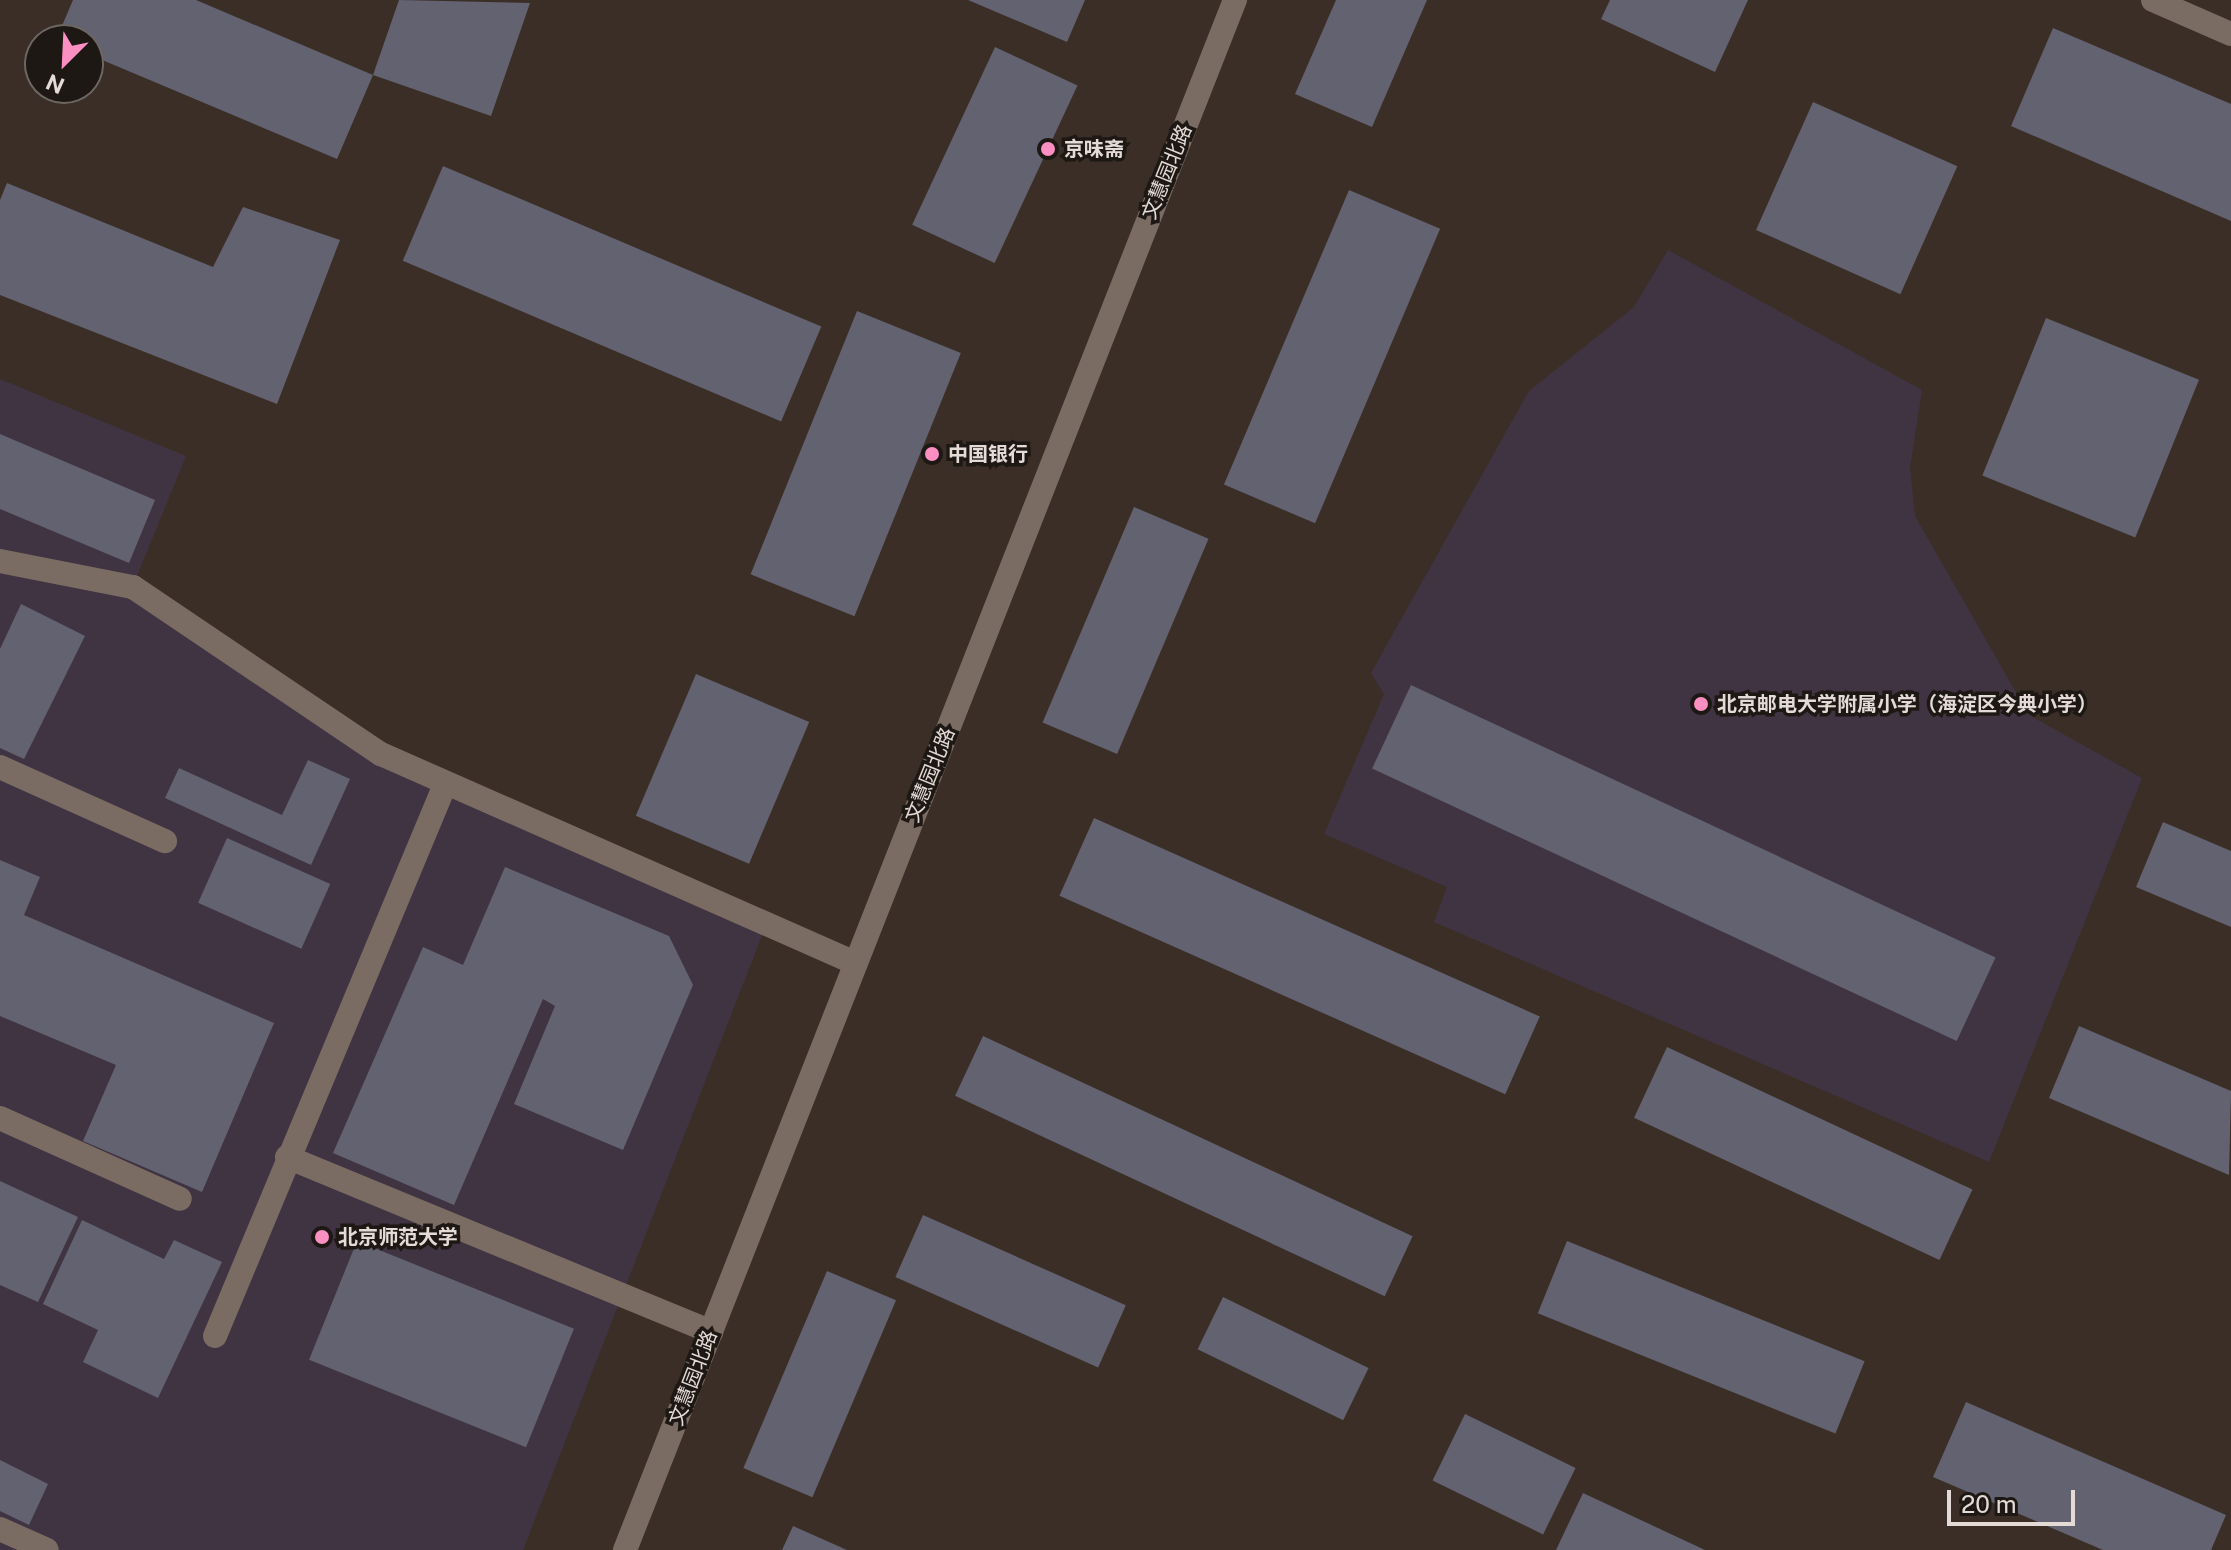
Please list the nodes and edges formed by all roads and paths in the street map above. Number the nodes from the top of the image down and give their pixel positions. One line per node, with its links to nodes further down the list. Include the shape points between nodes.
1 (1235, 0): 8 (street, 文慧园北路)
2 (2153, 0): 3 (street)
3 (2231, 34)
4 (0, 561): 6 (street, via 133,587 381,754)
5 (0, 767): 7 (street)
6 (444, 787): 8 (street); 10 (street)
7 (165, 841)
8 (855, 963): 12 (street, 文慧园北路)
9 (0, 1118): 11 (street)
10 (287, 1157): 12 (street); 13 (street)
11 (180, 1199)
12 (711, 1332): 16 (street, 文慧园北路)
13 (215, 1336)
14 (0, 1529): 15 (street)
15 (47, 1550)
16 (625, 1550)

